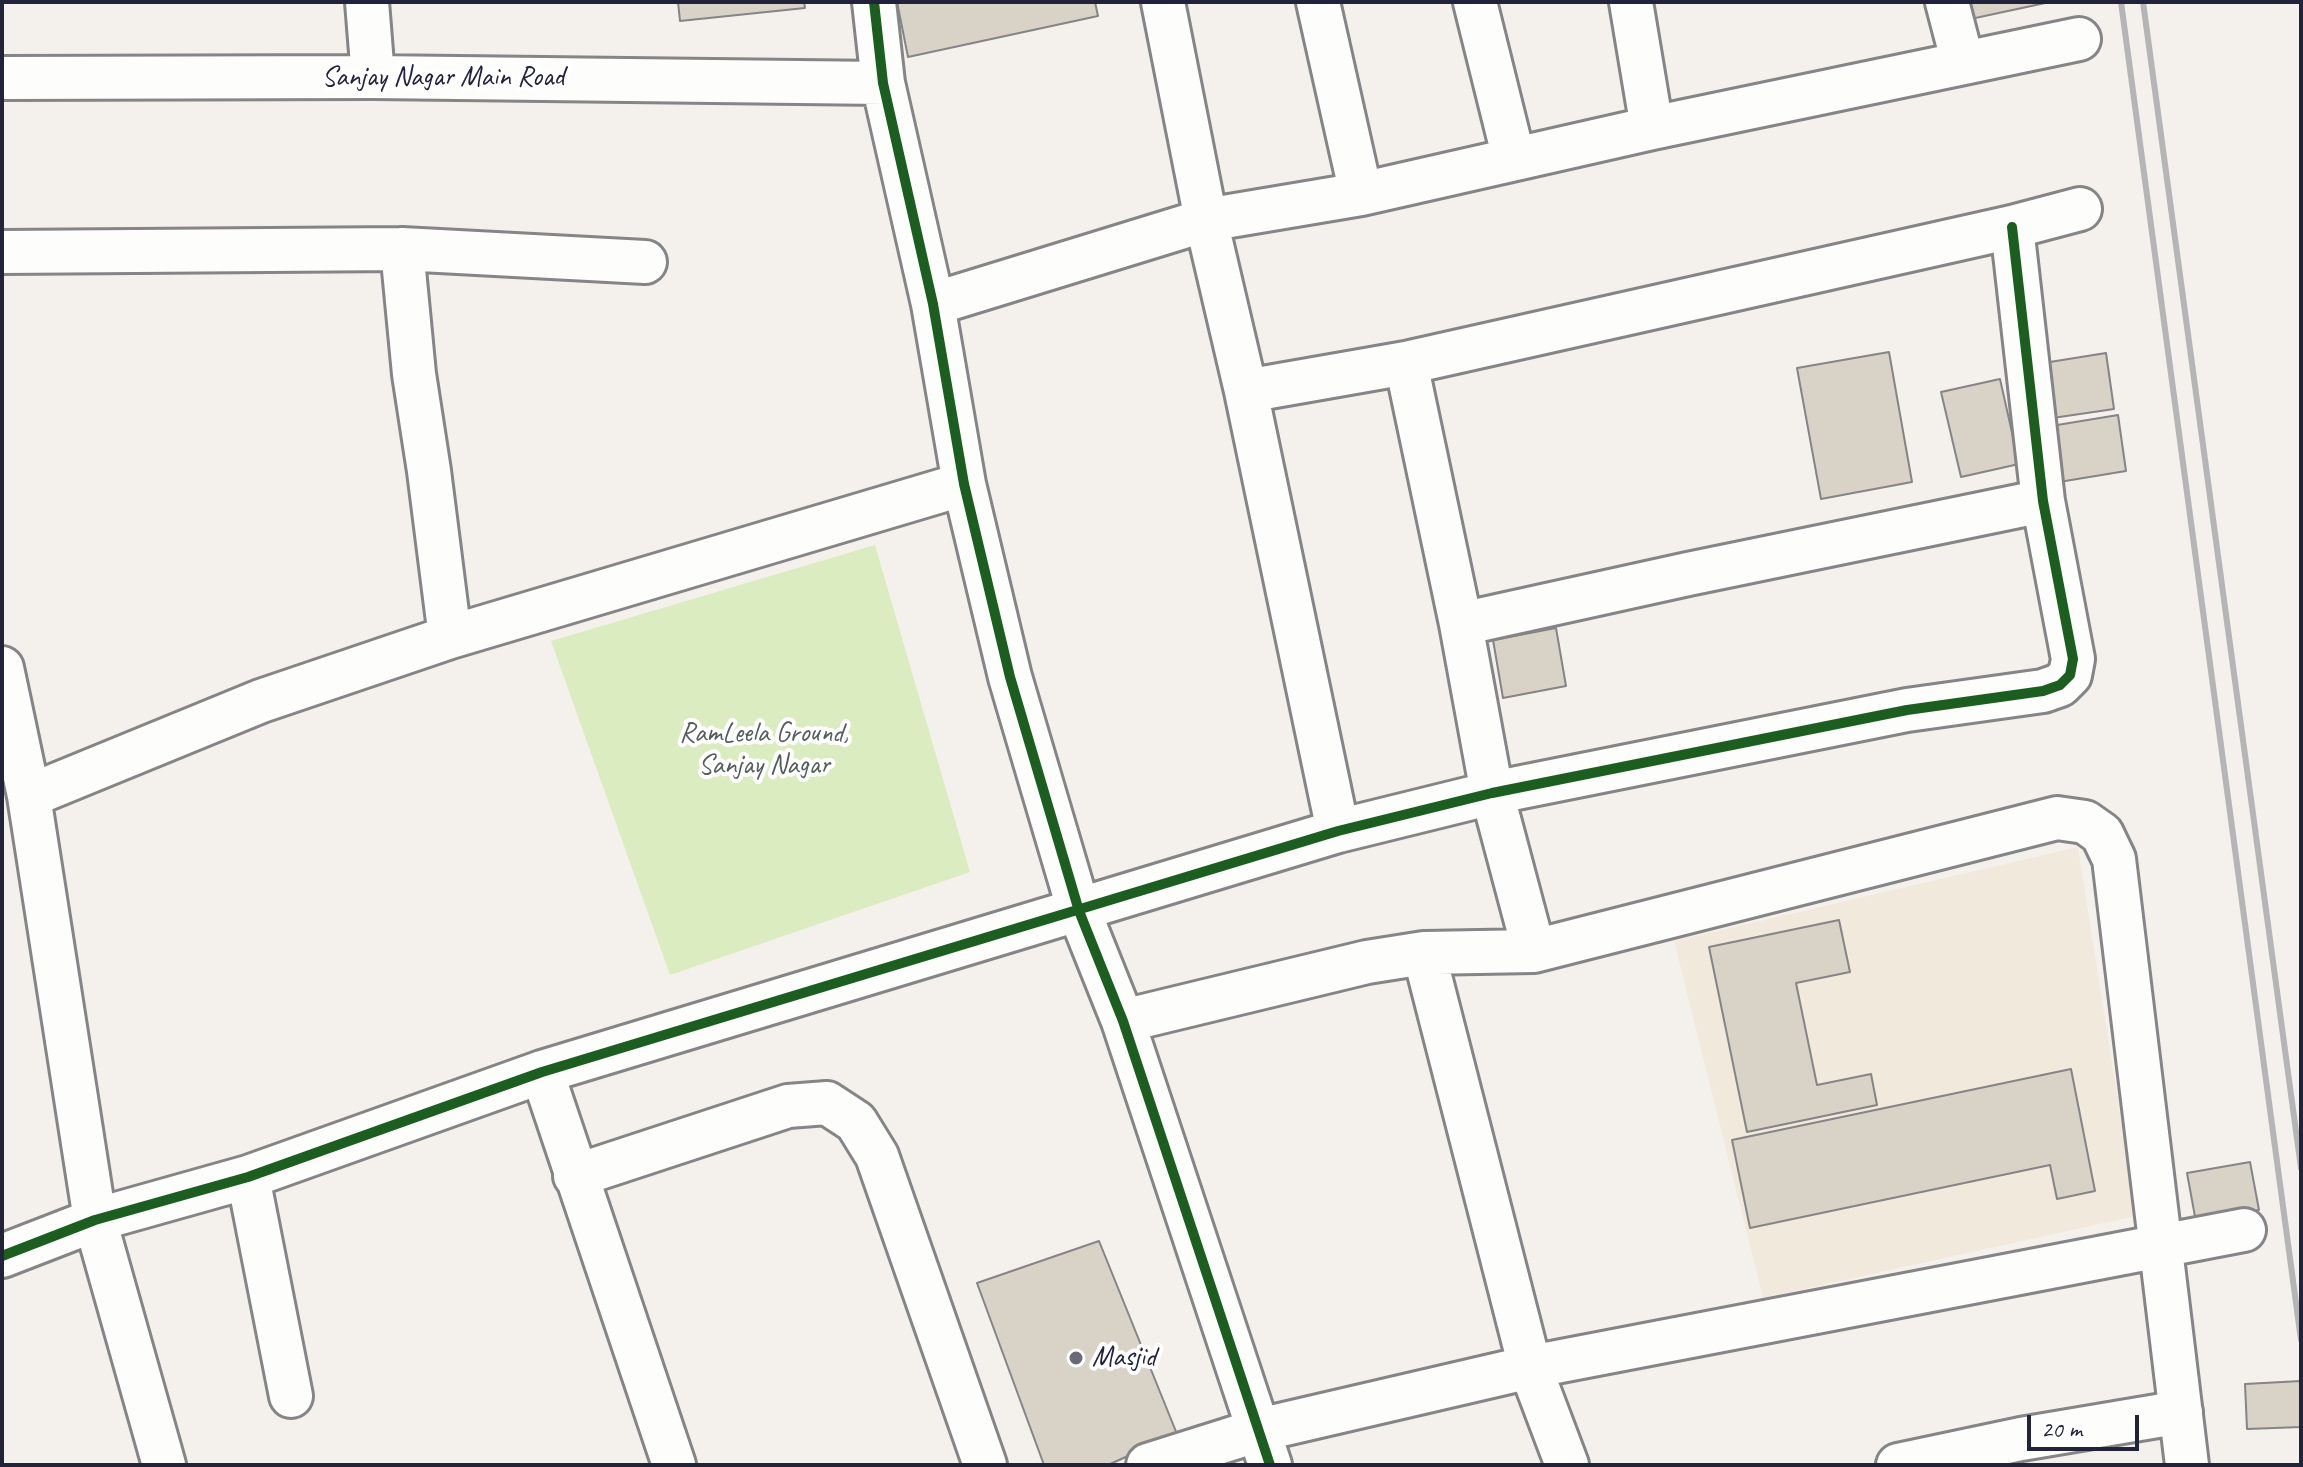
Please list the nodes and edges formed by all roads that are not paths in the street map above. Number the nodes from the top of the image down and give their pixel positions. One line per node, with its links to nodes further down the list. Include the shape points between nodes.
1 (367, 2): 10 (street)
2 (874, 2): 12 (street)
3 (1163, 2): 17 (street)
4 (1318, 2): 15 (street)
5 (1475, 2): 14 (street)
6 (1631, 2): 13 (street)
7 (1947, 2): 9 (street)
8 (2079, 39): 9 (street)
9 (1963, 63): 13 (street)
10 (373, 77): 11 (street, Sanjay Nagar Main Road); 12 (street, Sanjay Nagar Main Road)
11 (2, 78)
12 (883, 83): 22 (street)
13 (1652, 128): 14 (street)
14 (1514, 159): 15 (street)
15 (1361, 194): 17 (street)
16 (2080, 209): 18 (street)
17 (1206, 220): 22 (street); 24 (street)
18 (2012, 227): 23 (street); 26 (street)
19 (402, 249): 20 (street); 21 (street); 28 (street)
20 (2, 252)
21 (645, 262)
22 (933, 304): 25 (street)
23 (1406, 363): 24 (street); 27 (street)
24 (1246, 391): 32 (street)
25 (964, 484): 28 (street); 33 (street, via 1010,677)
26 (2043, 501): 27 (street); 30 (street, via 2073,659 2070,675 2060,685 1907,710)
27 (1461, 624): 30 (street)
28 (450, 637): 31 (street, via 261,701)
29 (2, 668): 31 (street)
30 (1492, 793): 32 (street); 34 (street)
31 (29, 796): 40 (street)
32 (1338, 831): 33 (street)
33 (1079, 911): 36 (street); 37 (street)
34 (1534, 951): 35 (street); 42 (street, via 2057,818 2085,822 2102,834 2114,859)
35 (1424, 953): 36 (street); 44 (street)
36 (1123, 1021): 47 (street)
37 (542, 1072): 38 (street); 39 (street)
38 (575, 1176): 50 (street); 51 (street, via 788,1106 827,1103 856,1122 877,1156)
39 (248, 1177): 40 (street); 45 (street)
40 (95, 1220): 43 (street); 49 (street)
41 (2244, 1230): 42 (street)
42 (2159, 1247): 44 (street); 46 (street)
43 (2, 1256)
44 (1530, 1367): 47 (street); 53 (street)
45 (291, 1396)
46 (2181, 1412): 48 (street); 55 (street)
47 (1265, 1448): 52 (street)
48 (2023, 1452): 54 (street)
49 (164, 1465)
50 (674, 1465)
51 (985, 1465)
52 (1148, 1465)
53 (1567, 1465)
54 (1898, 1465)
55 (2187, 1465)

